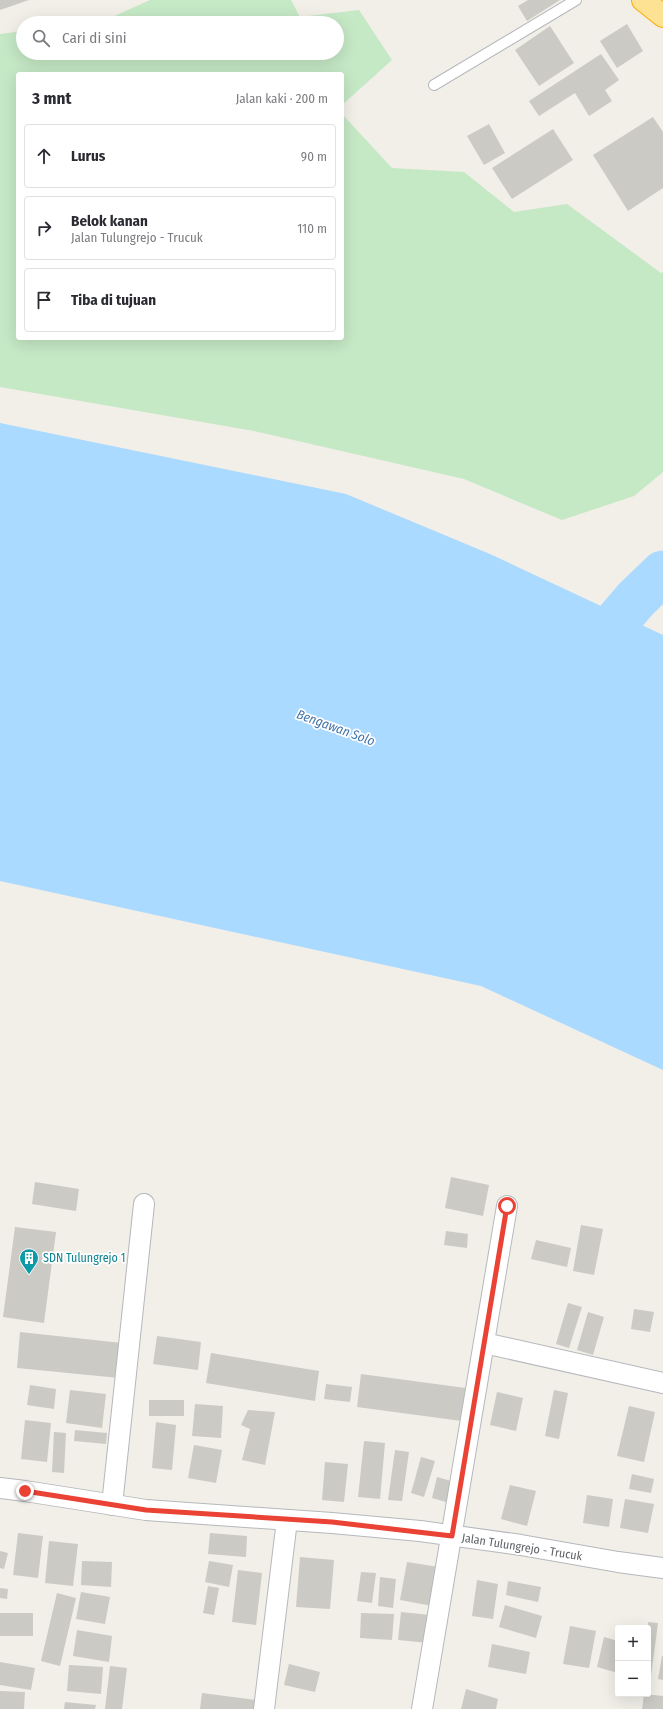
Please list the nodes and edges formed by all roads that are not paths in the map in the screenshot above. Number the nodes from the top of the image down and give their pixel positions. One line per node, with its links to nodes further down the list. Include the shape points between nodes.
1 (576, 0): 4 (lane)
2 (643, 0): 3 (highway)
3 (663, 16)
4 (434, 85)
5 (144, 1204): 10 (street)
6 (507, 1206): 7 (street)
7 (484, 1343): 8 (street); 12 (street)
8 (663, 1383)
9 (0, 1488): 10 (street, Jalan Tulungrejo - Trucuk)
10 (112, 1505): 11 (street, Jalan Tulungrejo - Trucuk, via 146,1510)
11 (287, 1520): 12 (street, Jalan Tulungrejo - Trucuk, via 361,1525); 14 (street)
12 (452, 1536): 13 (street, Jalan Tulungrejo - Trucuk); 15 (street)
13 (663, 1568)
14 (264, 1709)
15 (422, 1709)

